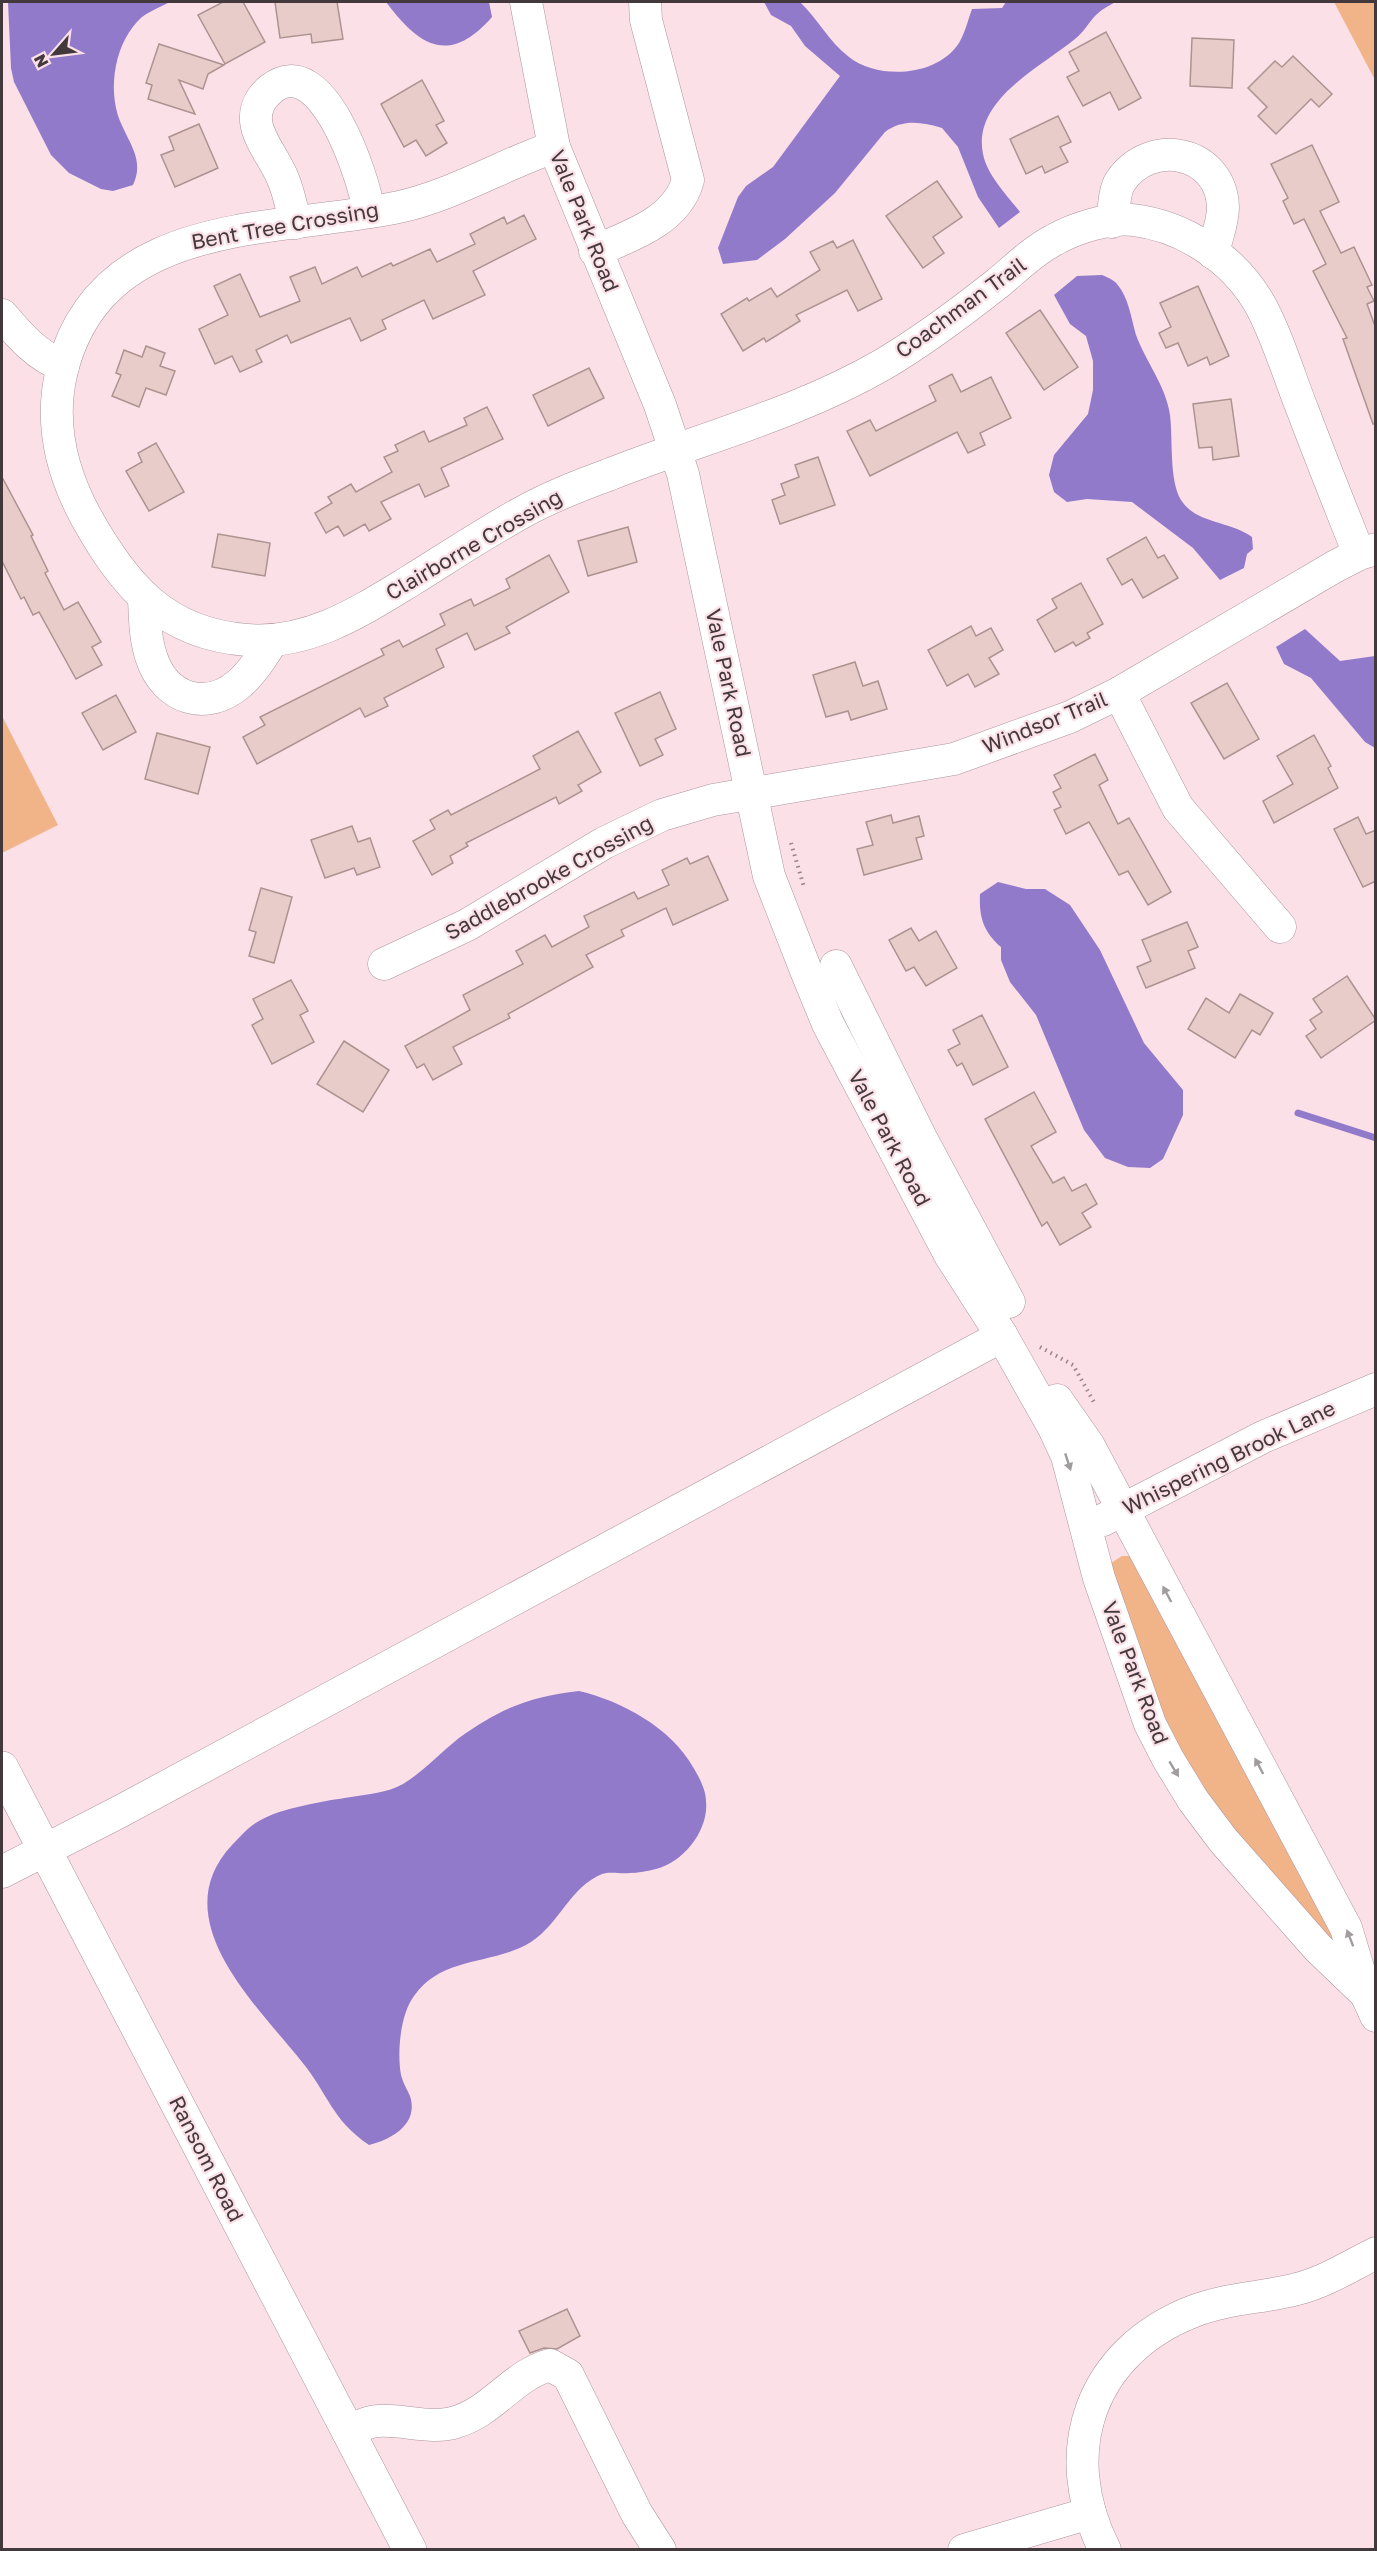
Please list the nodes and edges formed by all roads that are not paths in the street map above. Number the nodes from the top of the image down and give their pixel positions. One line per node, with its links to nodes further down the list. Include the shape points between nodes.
1 (526, 2): 3 (street, Vale Park Road)
2 (645, 2): 7 (street, via 646,20 688,180 678,200 657,222)
3 (554, 147): 4 (street, Bent Tree Crossing, via 425,200); 7 (street, Vale Park Road)
4 (369, 212): 6 (street, Bent Tree Crossing); 6 (street, via 358,164 324,102 309,86 291,80 264,94 256,123 283,177)
5 (1112, 222): 8 (street, Coachman Trail, via 1126,219 1164,226); 8 (street, via 1119,182 1141,163 1165,154 1185,155 1203,165 1217,183 1223,208); 11 (street, Coachman Trail, via 1052,240 939,329 819,398)
6 (295, 223): 10 (street, Bent Tree Crossing, via 189,241 155,254 107,290 91,308)
7 (595, 251): 11 (street, Vale Park Road)
8 (1213, 253): 12 (street, Coachman Trail, via 1231,267 1260,303)
9 (2, 315): 10 (street, via 39,353)
10 (63, 366): 13 (street, Clairborne Crossing, via 56,426 63,466 102,546)
11 (676, 450): 14 (street, Clairborne Crossing, via 544,500 333,626); 16 (street, Vale Park Road)
12 (1367, 552): 15 (street, Windsor Trail)
13 (144, 599): 14 (street, Clairborne Crossing, via 178,622 218,636); 14 (street, via 152,660 164,681 180,694 201,701 220,696 240,684)
14 (273, 640)
15 (1119, 693): 16 (street, Windsor Trail, via 1070,717 954,759); 17 (street, via 1178,808)
16 (752, 794): 18 (street, Saddlebrooke Crossing, via 686,807 631,829 466,925); 20 (street, Vale Park Road, via 770,876 828,1024)
17 (1280, 927)
18 (384, 964)
19 (836, 966): 20 (street)
20 (909, 1145): 21 (street); 22 (street, Vale Park Road, via 950,1255)
21 (1009, 1302)
22 (1002, 1336): 24 (street, Vale Park Road, via 1066,1411); 25 (street, Vale Park Road, one-way to 25, via 1058,1437); 27 (street)
23 (1376, 1389): 24 (street, Whispering Brook Lane, via 1263,1437)
24 (1122, 1510): 25 (street, Whispering Brook Lane); 29 (street, Vale Park Road, one-way to 24, via 1346,1928)
25 (1085, 1530): 29 (street, Vale Park Road, one-way to 29, via 1150,1724 1181,1781 1230,1848)
26 (2, 1768): 27 (main road, Ransom Road)
27 (45, 1849): 28 (street); 31 (main road, Ransom Road)
28 (2, 1872)
29 (1371, 2005)
30 (1376, 2253): 32 (street, via 1300,2288 1192,2311 1136,2346 1095,2396 1083,2432 1081,2453)
31 (348, 2432): 33 (main road, Ransom Road); 34 (street, via 376,2421 446,2425 457,2422 477,2414 522,2377 550,2365 568,2375 637,2514)
32 (1090, 2513): 35 (street); 36 (street)
33 (410, 2550)
34 (660, 2550)
35 (964, 2550)
36 (1105, 2550)

